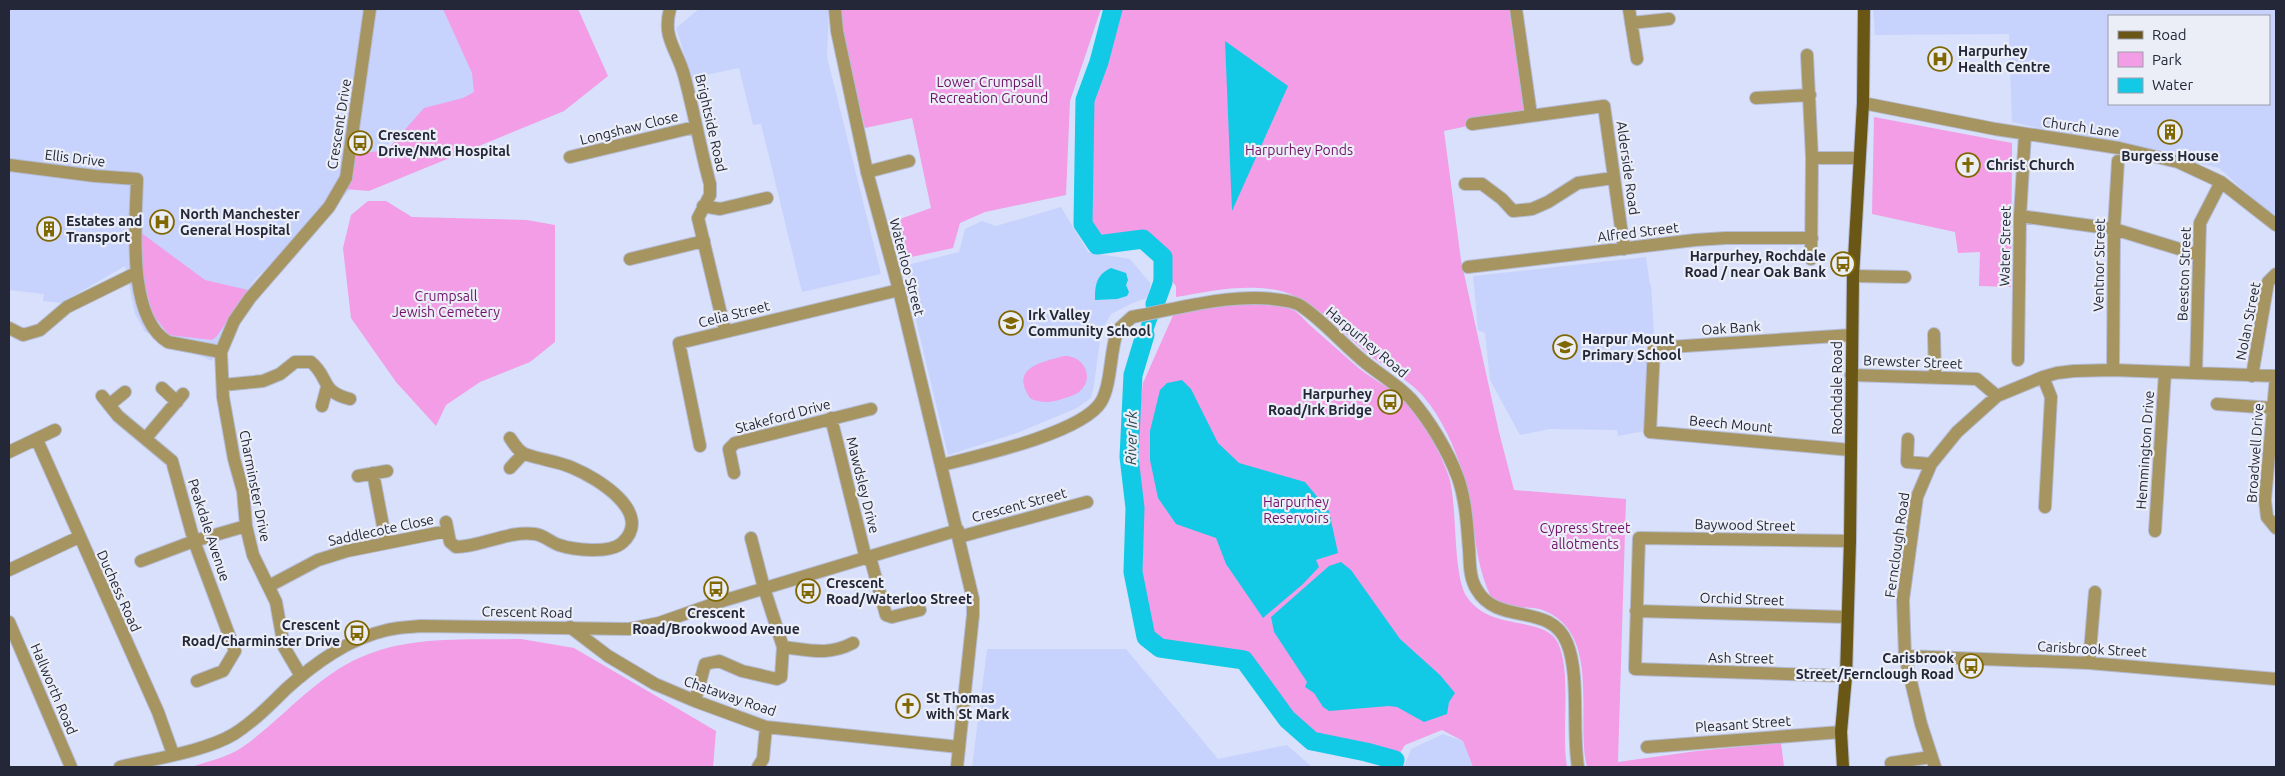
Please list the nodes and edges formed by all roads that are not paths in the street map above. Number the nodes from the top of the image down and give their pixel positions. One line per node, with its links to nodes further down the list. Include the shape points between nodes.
1 (370, 9): 49 (street, Crescent Drive, via 346,178 329,207 250,298 234,322)
2 (670, 9): 16 (street, Brightside Road, via 667,32 683,73)
3 (835, 9): 24 (street, Waterloo Street)
4 (1516, 9): 14 (street)
5 (1629, 9): 8 (street)
6 (1864, 9): 13 (main road, Rochdale Road)
7 (1669, 19): 8 (street)
8 (1631, 24): 10 (street)
9 (1807, 55): 11 (street)
10 (1637, 59)
11 (1810, 95): 12 (street); 19 (street)
12 (1756, 98)
13 (1863, 103): 17 (street, Church Lane); 20 (main road, Rochdale Road)
14 (1531, 115): 15 (street, Alderside Road); 25 (street, Alderside Road, via 1604,106)
15 (1472, 124)
16 (695, 127): 18 (street, Longshaw Close); 29 (street, Brightside Road, via 711,190)
17 (2025, 134): 26 (street, Church Lane, via 2132,150 2178,162); 30 (street, Water Street)
18 (570, 157)
19 (1812, 158): 20 (street); 33 (street)
20 (1859, 158): 42 (main road, Rochdale Road)
21 (2118, 160): 32 (street, Ventnor Street)
22 (909, 161): 24 (street)
23 (9, 165): 40 (street, Ellis Drive, via 137,179)
24 (866, 172): 44 (street, Waterloo Street)
25 (1613, 178): 27 (street, via 1578,183 1540,206 1513,211 1482,184); 35 (street, Alderside Road)
26 (2221, 182): 31 (street, Church Lane); 36 (street, Beeston Street, via 2200,223)
27 (1465, 184)
28 (767, 198): 29 (street, via 720,209)
29 (703, 206): 34 (street, Brightside Road, via 698,218)
30 (2020, 216): 32 (street); 50 (street, Water Street)
31 (2276, 225)
32 (2114, 230): 36 (street); 51 (street, Ventnor Street)
33 (1812, 238): 35 (street, Alfred Street, via 1726,238); 38 (street)
34 (704, 241): 37 (street); 46 (street, Brightside Road)
35 (1624, 249): 39 (street, Alfred Street)
36 (2199, 254): 53 (street, Beeston Street)
37 (630, 259)
38 (1811, 259)
39 (1468, 267)
40 (136, 273): 45 (street, via 67,306 36,332 23,335); 49 (street, via 148,316 160,338)
41 (2276, 274): 55 (street, Nolan Street, via 2268,282)
42 (1853, 276): 43 (street); 48 (main road, Rochdale Road)
43 (1906, 277)
44 (899, 290): 46 (street, Celia Street); 81 (street, Waterloo Street)
45 (9, 328)
46 (725, 332): 76 (street, Celia Street, via 673,344)
47 (1934, 334): 57 (street)
48 (1852, 335): 54 (main road, Rochdale Road); 62 (street, Oak Bank, via 1654,348)
49 (222, 352): 59 (street, Charminster Drive)
50 (2018, 360)
51 (2113, 370): 52 (street, Fernclough Road); 58 (street, Fernclough Road, via 2074,371)
52 (2165, 372): 53 (street, Fernclough Road); 91 (street, Hemmington Drive)
53 (2196, 373): 55 (street, Fernclough Road)
54 (1851, 375): 57 (street, Brewster Street); 77 (main road, Rochdale Road)
55 (2252, 376): 56 (street, Fernclough Road)
56 (2276, 376): 68 (street, Broadwell Drive)
57 (1935, 377): 64 (street, Brewster Street, via 1977,379)
58 (2043, 377): 64 (street, Fernclough Road); 88 (street, via 2050,397)
59 (223, 385): 60 (street, via 264,381 295,362 311,362 320,370); 89 (street, Charminster Drive, via 234,459 243,491)
60 (327, 387): 65 (street, via 338,396); 67 (street)
61 (162, 388): 72 (street, via 180,398)
62 (1651, 390): 77 (street, Beech Mount, via 1650,432)
63 (125, 392): 72 (street, Peakdale Avenue, via 105,400 118,416)
64 (1997, 396): 80 (street, Fernclough Road, via 1966,421)
65 (350, 399)
66 (2217, 404): 68 (street)
67 (322, 406)
68 (2272, 408): 90 (street, Broadwell Drive, via 2265,500 2267,517)
69 (871, 409): 70 (street, Stakeford Drive)
70 (831, 418): 85 (street, Stakeford Drive, via 736,442 729,449); 98 (street, Mawdsley Drive)
71 (55, 430): 75 (street)
72 (146, 438): 95 (street, Peakdale Avenue, via 172,461)
73 (510, 438): 79 (street)
74 (1908, 439): 80 (street, via 1907,462)
75 (37, 440): 78 (street); 93 (street, Duchess Road)
76 (700, 446)
77 (1851, 450): 96 (main road, Rochdale Road)
78 (9, 452)
79 (523, 454): 82 (street); 97 (street, Saddlecote Close, via 573,468 592,478 628,507 629,534 615,547 603,550 569,547 539,535 517,535 456,547 450,542 447,526)
80 (1931, 464): 111 (street, Fernclough Road, via 1917,497 1912,530 1903,600)
81 (942, 465): 92 (street, Waterloo Street); 128 (street, Harpurhey Road, via 1018,446 1092,413 1104,395 1116,335 1132,317 1255,298 1300,305 1412,400 1437,436 1458,478 1465,510 1471,576 1484,600 1496,609 1540,618 1555,626 1567,641 1573,664 1574,744)
82 (510, 468)
83 (387, 471): 84 (street)
84 (373, 473): 86 (street); 97 (street)
85 (734, 473)
86 (358, 476)
87 (1087, 502): 92 (street, Crescent Street)
88 (2045, 507)
89 (246, 526): 95 (street); 101 (street, Charminster Drive, via 253,556)
90 (2276, 528)
91 (2155, 531)
92 (959, 534): 98 (street, Crescent Road); 120 (street, Waterloo Street, via 974,615)
93 (79, 537): 100 (street); 122 (street, Duchess Road, via 158,712)
94 (751, 538): 102 (street)
95 (194, 541): 99 (street); 116 (street, Peakdale Avenue, via 235,651 223,670)
96 (1850, 541): 105 (street, Baywood Street, via 1639,538); 106 (main road, Rochdale Road)
97 (386, 542): 101 (street, Saddlecote Close, via 318,560)
98 (868, 558): 102 (street, Crescent Road); 104 (street, Mawdsley Drive, via 886,615 892,617)
99 (141, 561)
100 (9, 570)
101 (269, 586): 113 (street, Charminster Drive, via 276,602 284,647)
102 (764, 588): 108 (street, Crescent Road, via 659,623 629,629); 110 (street)
103 (2095, 592): 112 (street)
104 (920, 610)
105 (1636, 611): 106 (street, Orchid Street); 114 (street, Ash Street, via 1635,669)
106 (1847, 617): 114 (main road, Rochdale Road)
107 (9, 622): 124 (street, Hallworth Road)
108 (570, 627): 113 (street, Crescent Road, via 421,626 388,629 339,649); 117 (street, Chataway Road, via 608,656 655,684)
109 (852, 643): 110 (street, via 825,652)
110 (783, 646): 117 (street, via 781,677 777,679 742,671 719,661 705,664)
111 (1905, 656): 112 (street, Carisbrook Street); 123 (street, Fernclough Road)
112 (2089, 663): 115 (street, Carisbrook Street)
113 (301, 676): 122 (street, Crescent Road, via 233,735)
114 (1846, 676): 119 (main road, Rochdale Road)
115 (2276, 677)
116 (197, 681)
117 (694, 701): 118 (street, Chataway Road)
118 (766, 727): 120 (street, Chataway Road); 126 (street, via 763,759)
119 (1841, 732): 121 (street, Pleasant Street); 129 (main road, Rochdale Road)
120 (959, 747): 127 (street, Waterloo Street)
121 (1647, 747)
122 (173, 754): 125 (street, Crescent Road)
123 (1933, 762): 130 (street, via 1891,763)
124 (71, 767)
125 (120, 767)
126 (758, 767)
127 (957, 767)
128 (1578, 767)
129 (1843, 767)
130 (1892, 767)

